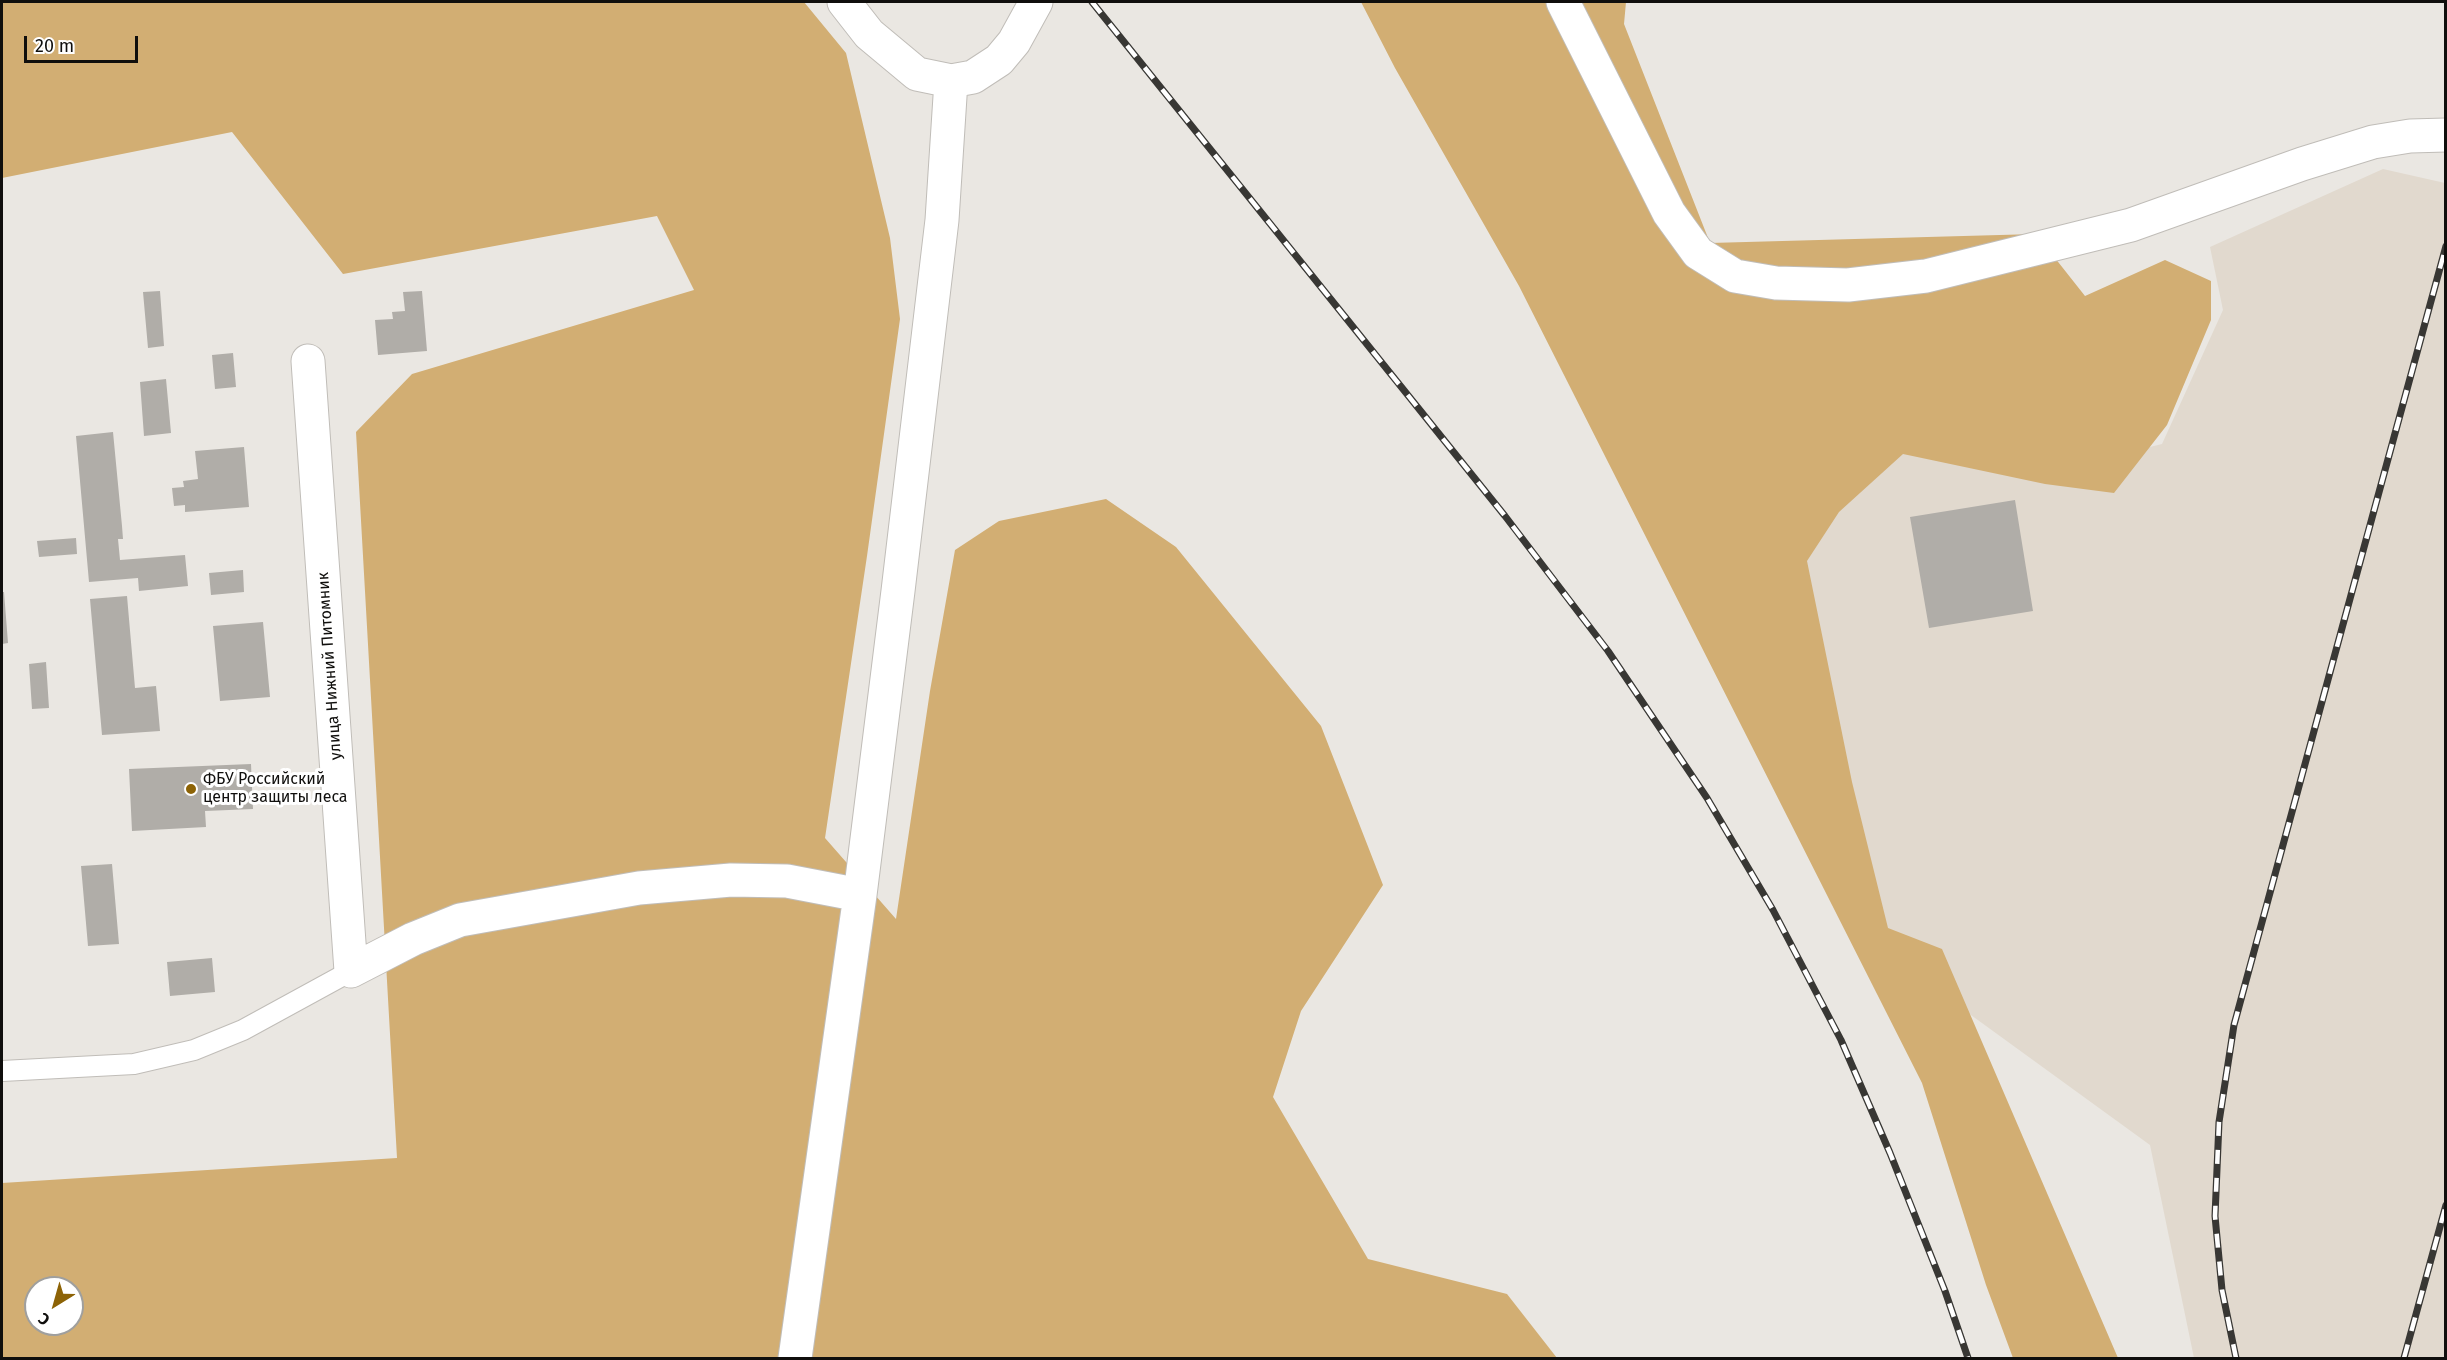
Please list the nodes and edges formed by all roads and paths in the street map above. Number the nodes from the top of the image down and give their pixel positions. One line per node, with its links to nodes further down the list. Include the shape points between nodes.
1 (844, 2): 4 (street, via 869,34 917,74)
2 (1036, 2): 4 (street, via 999,60 973,77)
3 (1563, 2): 5 (street, via 1669,213 1698,253 1735,276 1776,283 1848,285 1938,273 2131,225 2373,142)
4 (951, 81): 7 (street, via 942,220)
5 (2445, 135)
6 (308, 361): 8 (street, улица Нижний Питомник)
7 (860, 895): 8 (street, via 787,881 731,880 639,888 460,920); 10 (street)
8 (351, 971): 9 (lane, via 243,1030 194,1050 134,1064)
9 (2, 1071)
10 (795, 1359)

